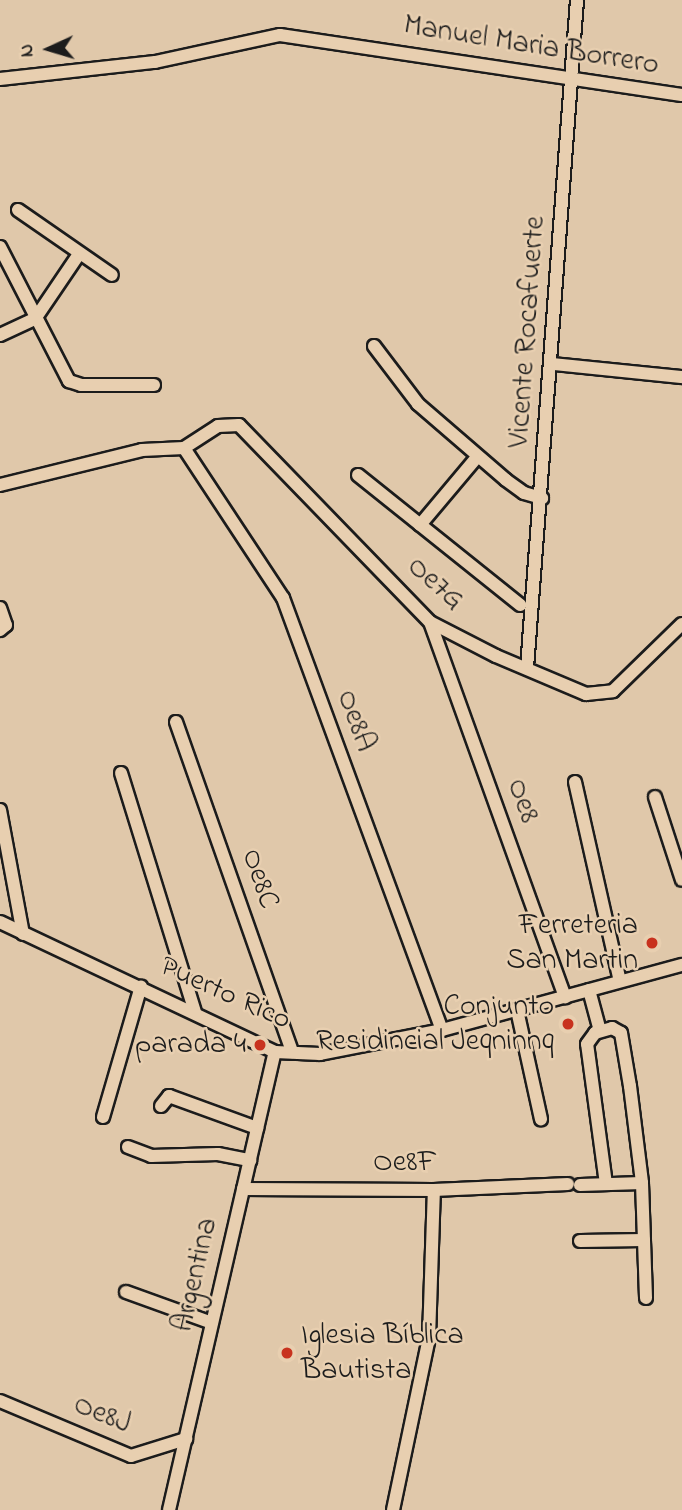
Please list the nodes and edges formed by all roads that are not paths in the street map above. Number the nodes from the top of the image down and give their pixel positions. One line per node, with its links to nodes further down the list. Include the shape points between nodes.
1 (577, 0): 2 (street, Vicente Rocafuerte)
2 (573, 78): 3 (street, Manuel Maria Borrero, via 280,35 155,62); 4 (street, Manuel Maria Borrero); 12 (street, Vicente Rocafuerte)
3 (0, 79)
4 (682, 95)
5 (18, 209): 7 (street)
6 (0, 247): 9 (street)
7 (79, 254): 8 (street); 9 (street)
8 (111, 275)
9 (35, 319): 10 (street); 14 (street, via 44,324 74,384)
10 (0, 335)
11 (374, 346): 16 (street, via 418,404)
12 (553, 364): 13 (street); 19 (street, Vicente Rocafuerte)
13 (682, 377)
14 (153, 385)
15 (184, 448): 18 (street, via 142,450); 22 (street, Oe7G, via 218,426 239,425); 40 (street, Oe8A, via 283,598)
16 (477, 457): 19 (street, via 520,491); 20 (street)
17 (358, 475): 20 (street)
18 (0, 485)
19 (542, 498): 24 (street, Vicente Rocafuerte)
20 (420, 525): 21 (street)
21 (520, 605)
22 (430, 622): 24 (street, Oe7G); 37 (street, Oe8)
23 (682, 624): 24 (street, Oe7G, via 606,693 586,694)
24 (527, 668)
25 (176, 722): 43 (street, Oe8C)
26 (121, 773): 39 (street)
27 (575, 782): 34 (street)
28 (656, 797): 30 (street)
29 (0, 810): 32 (street)
30 (682, 880)
31 (0, 922): 32 (street, Puerto Rico)
32 (23, 934): 35 (street, Puerto Rico)
33 (682, 965): 34 (street, Puerto Rico)
34 (620, 981): 36 (street, Puerto Rico)
35 (141, 986): 39 (street, Puerto Rico); 45 (street)
36 (589, 990): 37 (street, Puerto Rico); 41 (street)
37 (565, 997): 38 (street, Puerto Rico)
38 (517, 1010): 40 (street, Puerto Rico); 46 (street)
39 (195, 1012): 42 (street, Puerto Rico)
40 (442, 1030): 43 (street, Puerto Rico, via 320,1054)
41 (600, 1031): 50 (street, via 612,1028 621,1033); 51 (street, via 587,1044)
42 (275, 1052): 43 (street, Puerto Rico); 47 (street, Argentina)
43 (292, 1052)
44 (161, 1106): 47 (street, via 169,1096)
45 (103, 1117)
46 (541, 1119)
47 (257, 1128): 49 (street, Argentina)
48 (128, 1147): 49 (street, via 151,1156 218,1154)
49 (250, 1160): 52 (street, Argentina)
50 (642, 1183): 51 (street, Oe8F); 54 (street)
51 (606, 1184): 53 (street, Oe8F)
52 (243, 1189): 53 (street, Oe8F); 58 (street, Argentina)
53 (434, 1190): 62 (street, via 429,1338)
54 (644, 1240): 55 (street); 57 (street)
55 (580, 1241)
56 (126, 1292): 58 (street)
57 (646, 1298)
58 (212, 1323): 60 (street, Argentina)
59 (0, 1401): 60 (street, Oe8J, via 131,1456)
60 (186, 1439): 61 (street, Argentina)
61 (169, 1510)
62 (393, 1510)

